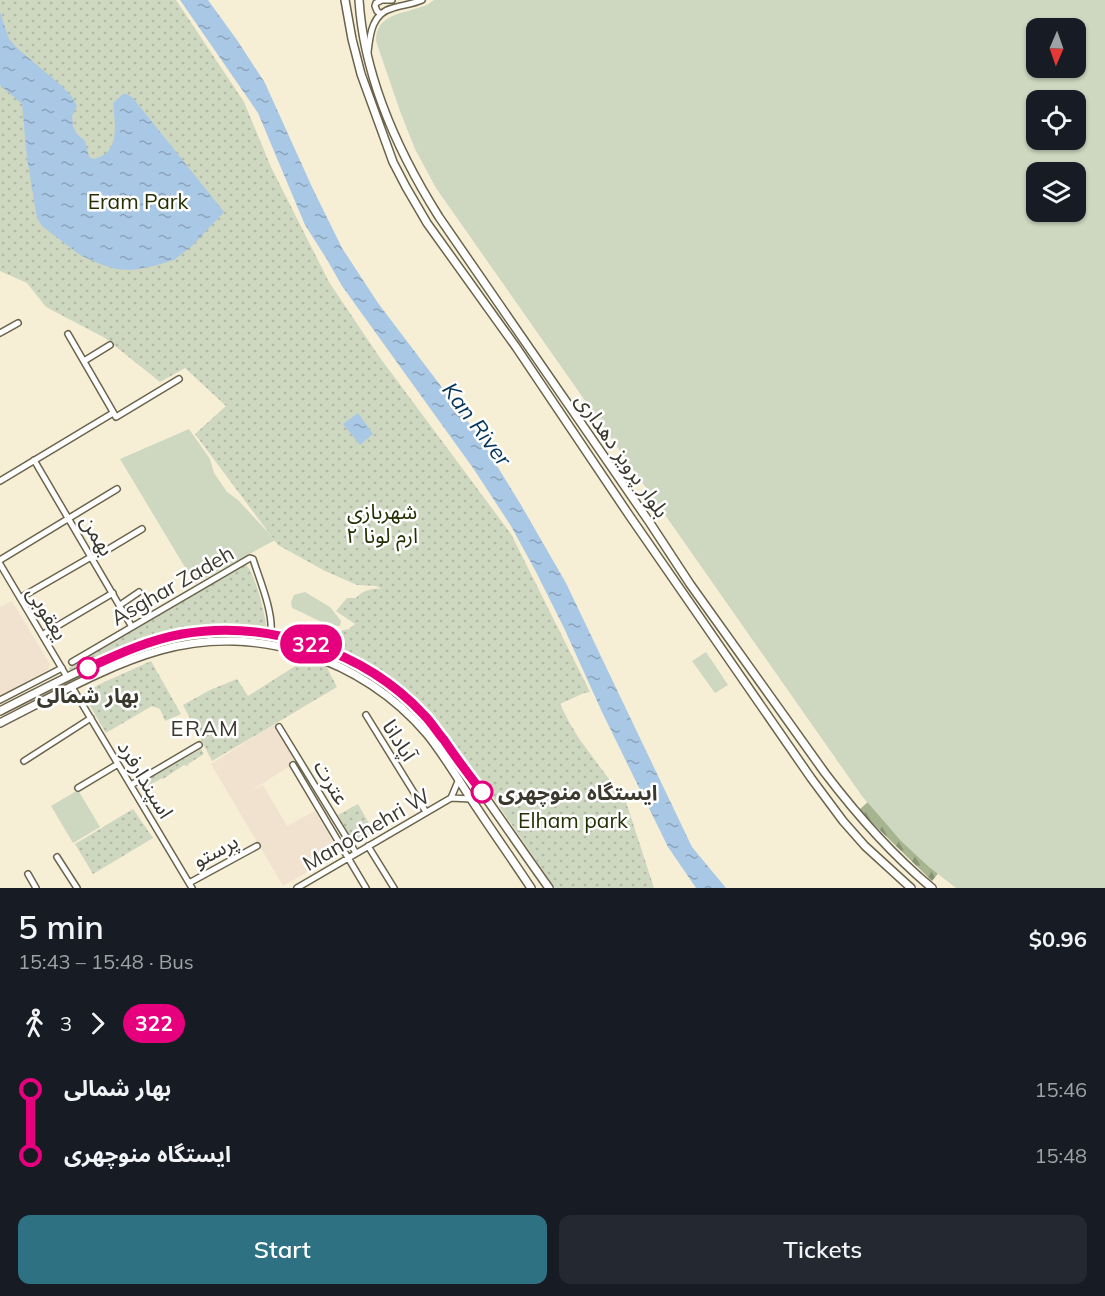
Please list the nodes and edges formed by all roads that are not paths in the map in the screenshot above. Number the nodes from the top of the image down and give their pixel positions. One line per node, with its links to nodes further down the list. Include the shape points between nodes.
1 (345, 0): 63 (main road, بلوار پرویز دهداری, via 372,106 393,162 428,223 811,778 843,821)
2 (359, 0): 7 (main road, بلوار پرویز دهداری)
3 (382, 0): 4 (street); 6 (street, via 375,6)
4 (392, 0)
5 (422, 0): 6 (street)
6 (381, 14): 7 (street, via 371,28)
7 (368, 57): 64 (main road, بلوار پرویز دهداری, via 391,127 417,183 439,217 690,584 825,773 886,847)
8 (18, 323): 9 (street)
9 (0, 333)
10 (68, 334): 12 (street)
11 (110, 345): 12 (street)
12 (84, 361): 14 (street)
13 (179, 379): 14 (street)
14 (115, 415): 15 (street)
15 (34, 460): 16 (street); 18 (street, بهمن)
16 (0, 481)
17 (117, 489): 18 (street)
18 (69, 518): 20 (street, بهمن); 21 (street)
19 (142, 529): 20 (street)
20 (92, 558): 23 (street, بهمن); 24 (street)
21 (0, 562): 24 (street, یعقوبی)
22 (139, 592): 25 (street)
23 (113, 593): 25 (street, بهمن); 28 (street)
24 (20, 598): 28 (street, یعقوبی)
25 (120, 605): 26 (street, بهمن)
26 (132, 627): 27 (street, Asghar Zadeh, via 252,558); 29 (street, Asghar Zadeh)
27 (271, 633): 31 (main road, via 216,630 171,637 128,650); 62 (main road, via 348,660 395,687 425,716)
28 (42, 635): 30 (street, یعقوبی)
29 (72, 662)
30 (62, 668): 31 (street, یعقوبی); 33 (street)
31 (68, 678): 34 (main road)
32 (72, 687): 36 (street, اسپندارفرد); 37 (main road); 43 (main road, via 137,657 182,645 229,641 284,647 334,664 388,697 426,734)
33 (0, 700)
34 (0, 711)
35 (366, 715): 48 (street, آپادانا)
36 (91, 718): 40 (street); 41 (street, اسپندارفرد)
37 (0, 723)
38 (279, 727): 51 (street, عترت)
39 (200, 745): 44 (street)
40 (24, 761)
41 (118, 764): 44 (street, اسپندارفرد); 45 (street)
42 (293, 765): 53 (street)
43 (459, 779): 46 (street); 47 (main road)
44 (131, 785): 55 (street, اسپندارفرد)
45 (78, 788)
46 (452, 798): 47 (street); 48 (street, Manochehri W)
47 (471, 799): 61 (main road)
48 (426, 812): 50 (street, Manochehri W)
49 (256, 846): 55 (street, پرستو)
50 (368, 846): 51 (street, Manochehri W); 60 (street)
51 (356, 854): 53 (street, Manochehri W)
52 (57, 857): 58 (street)
53 (348, 858): 56 (street, Manochehri W); 59 (street)
54 (28, 874): 57 (street)
55 (190, 885)
56 (301, 887)
57 (36, 888)
58 (76, 888)
59 (366, 888)
60 (394, 888)
61 (531, 888)
62 (549, 888)
63 (911, 888)
64 (932, 888)

